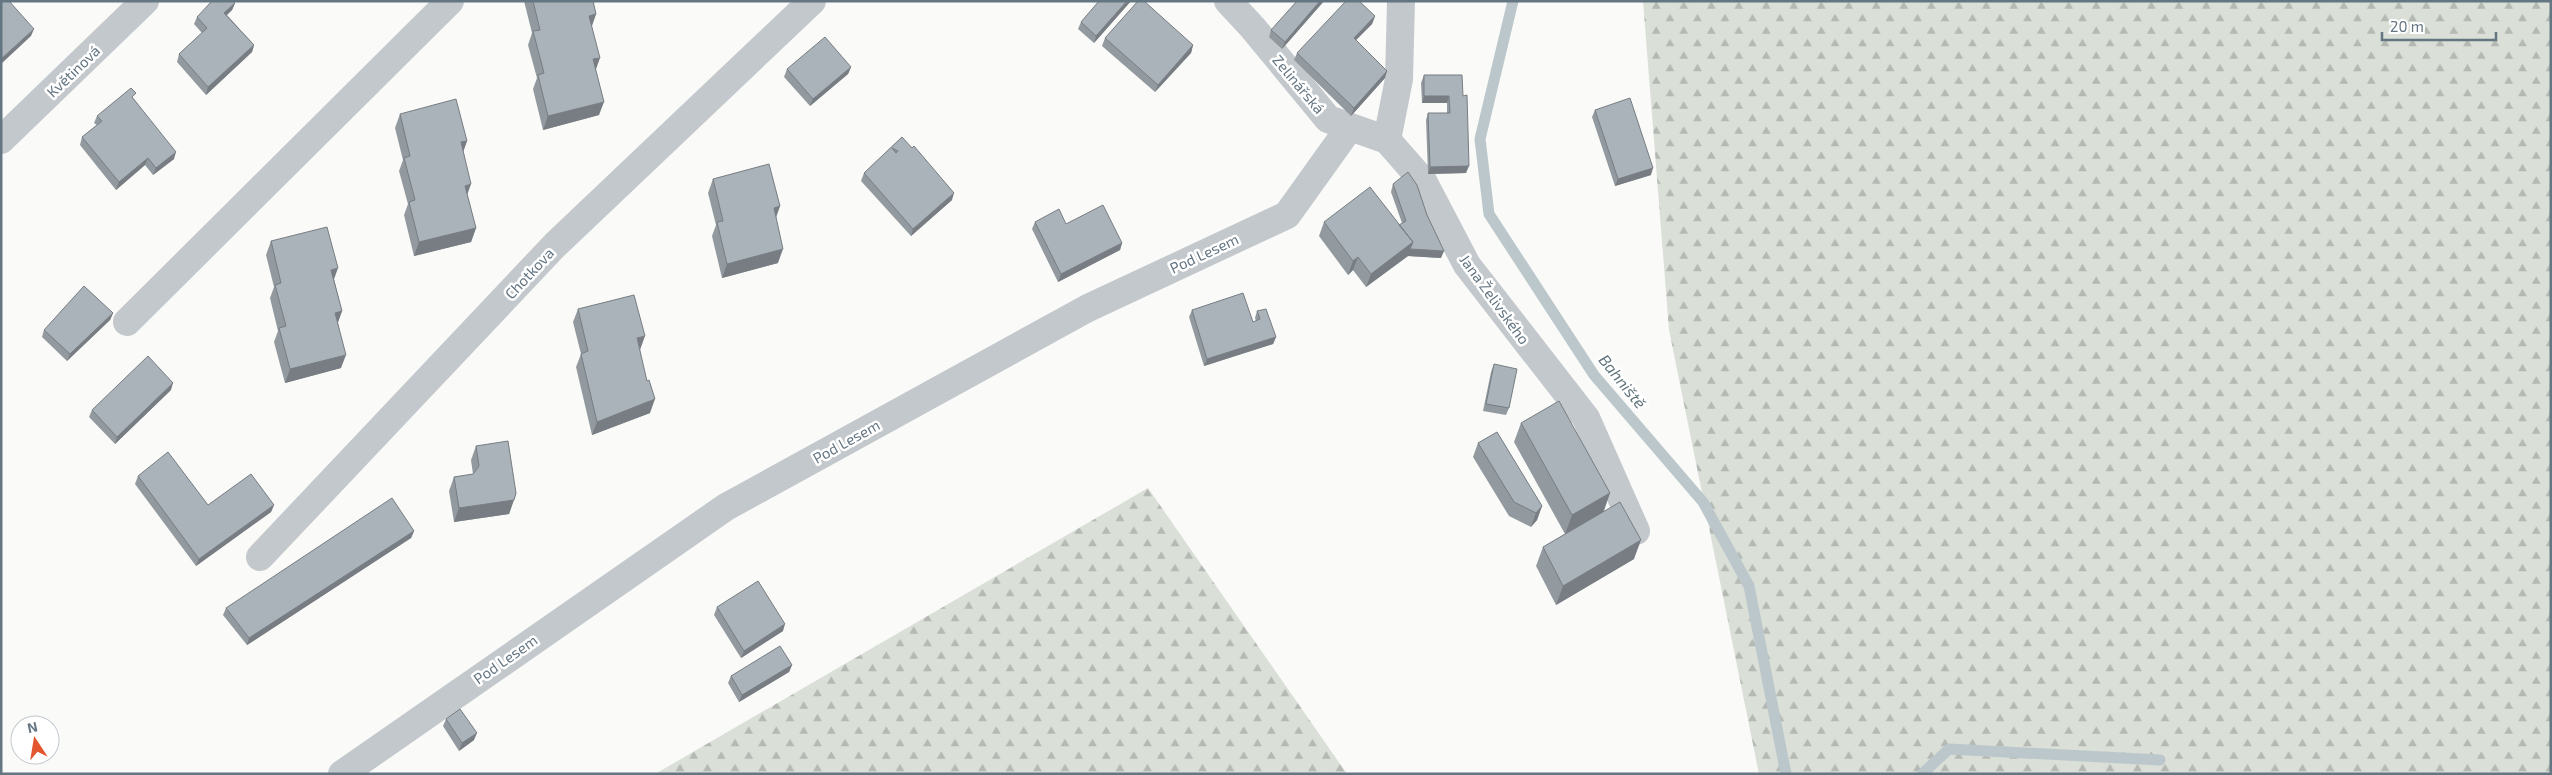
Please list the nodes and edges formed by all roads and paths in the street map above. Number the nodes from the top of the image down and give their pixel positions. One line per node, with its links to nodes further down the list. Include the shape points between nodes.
1 (145, 1): 7 (street, Květinová)
2 (450, 1): 9 (street)
3 (812, 1): 11 (street, Chotkova, via 555,245)
4 (1228, 1): 6 (street, Zelinářská, via 1328,119)
5 (1401, 1): 8 (street, via 1398,79)
6 (1350, 127): 8 (street, Zelinářská); 12 (street, Pod Lesem, via 1287,216 1088,308 726,506)
7 (1, 140)
8 (1387, 140): 10 (street, Jana Želivského, via 1423,181 1467,265 1586,418)
9 (127, 322)
10 (1636, 531)
11 (260, 558)
12 (342, 774)

